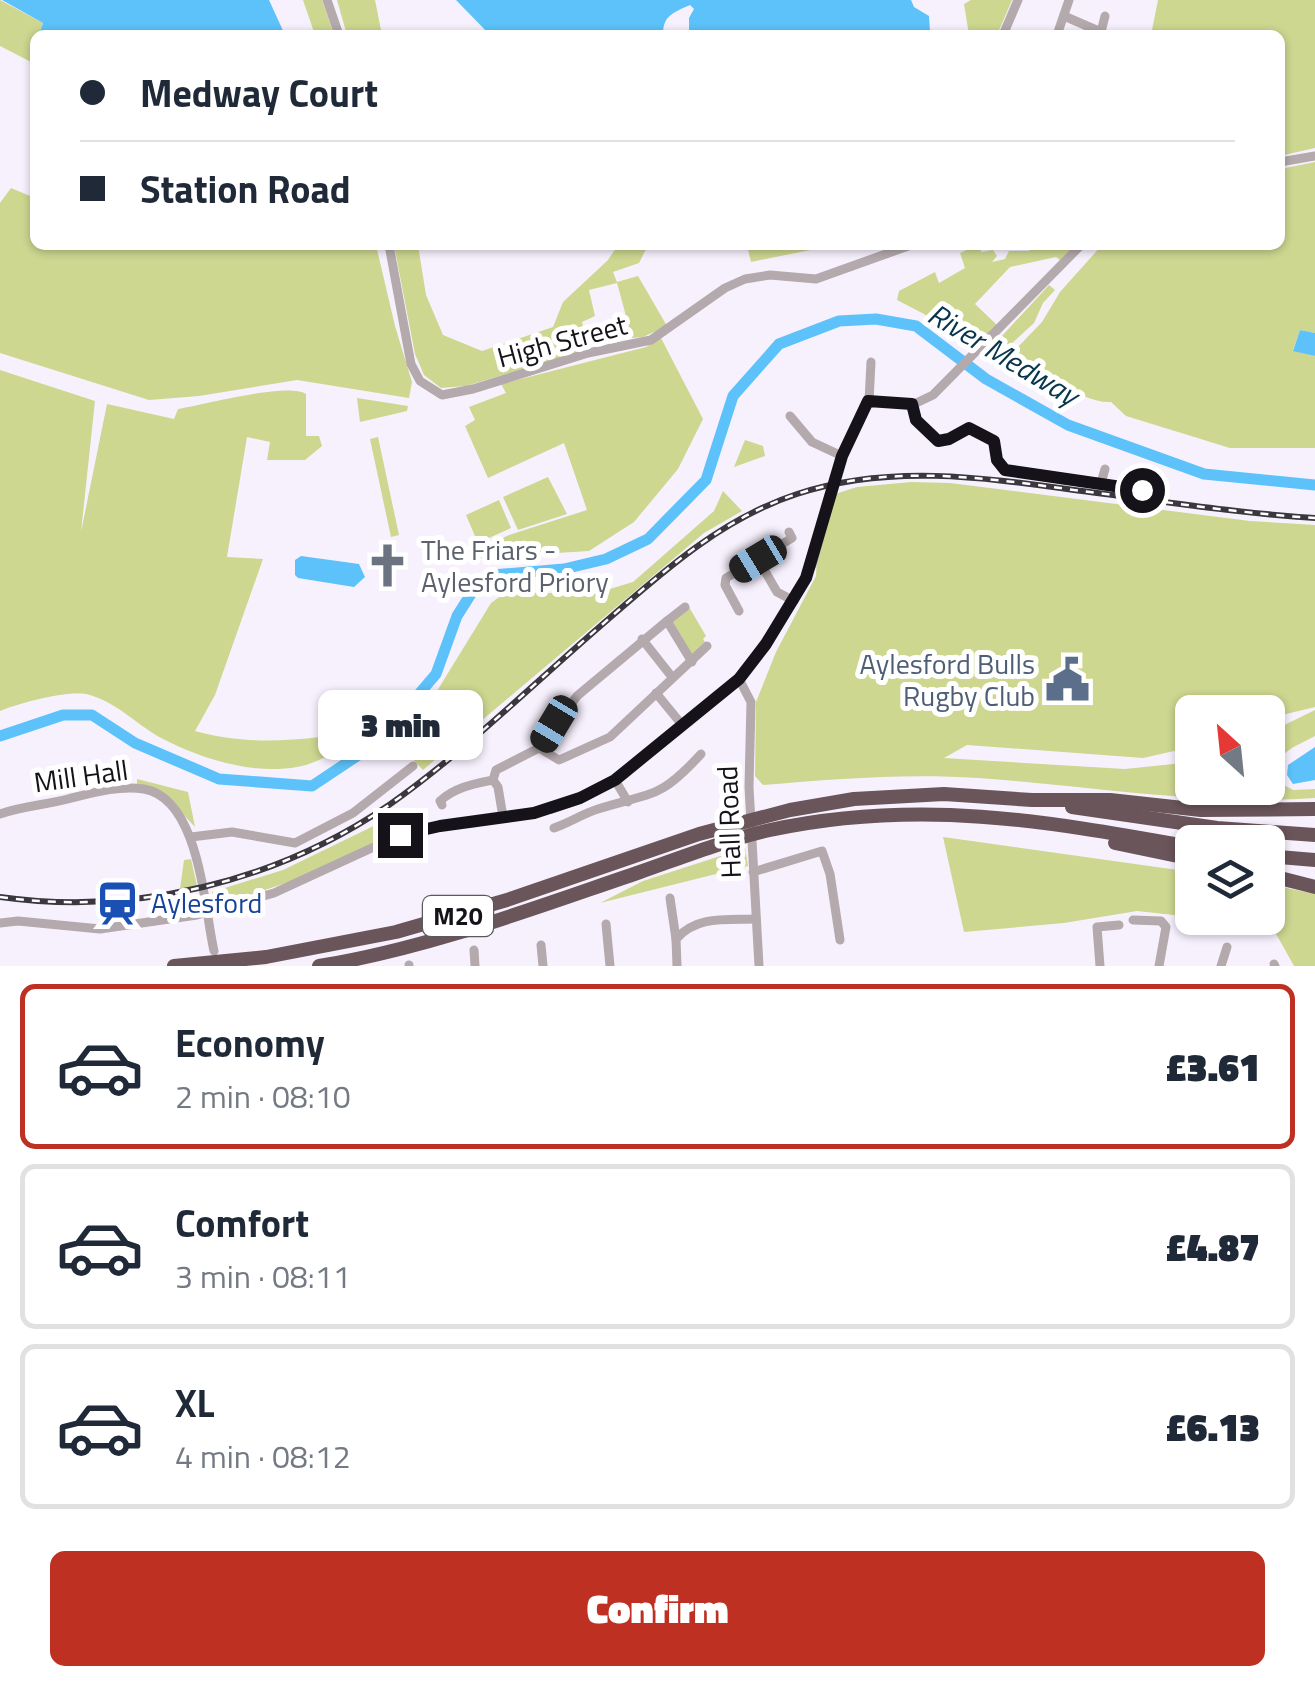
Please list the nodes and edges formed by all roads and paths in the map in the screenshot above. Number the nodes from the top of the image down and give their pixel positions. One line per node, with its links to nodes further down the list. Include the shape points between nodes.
1 (327, 0): 6 (street)
2 (1018, 0): 7 (street)
3 (1070, 0): 4 (street)
4 (1064, 16): 8 (street); 9 (street)
5 (1105, 16): 10 (street)
6 (337, 30)
7 (1005, 30)
8 (1059, 30)
9 (1092, 30)
10 (1101, 30)
11 (1315, 156): 12 (street)
12 (1285, 161)
13 (390, 250): 14 (street, High Street, via 412,364 420,381 442,394 651,340 746,279 816,279)
14 (897, 250)
15 (1075, 250): 18 (street, via 946,384)
16 (871, 362): 17 (street)
17 (868, 401): 18 (street); 20 (street)
18 (912, 404): 23 (street, via 916,420 938,441 969,428 994,441 1005,470)
19 (790, 416): 20 (street, via 812,442)
20 (842, 456): 26 (street, via 812,565)
21 (1105, 470): 23 (street)
22 (1145, 482): 23 (street, via 1142,490)
23 (1101, 483)
24 (789, 532): 25 (street, via 792,538)
25 (758, 559): 26 (street, via 777,592); 28 (street, via 726,578)
26 (794, 602): 34 (street)
27 (685, 607): 29 (street)
28 (739, 610)
29 (667, 622): 30 (street); 32 (street)
30 (642, 639): 33 (street); 37 (street, via 577,696)
31 (708, 646): 32 (street)
32 (692, 662): 33 (street)
33 (672, 676): 35 (street)
34 (739, 679): 36 (street); 58 (street, Hall Road, via 751,702)
35 (656, 693): 36 (street); 37 (street, via 610,737 584,750 559,760)
36 (683, 726): 41 (street)
37 (540, 748): 40 (street, via 503,764)
38 (700, 754): 43 (street, via 665,788)
39 (413, 766): 53 (street, via 353,813 295,843 221,832)
40 (493, 780): 44 (street, via 445,796); 47 (street)
41 (615, 780): 43 (street); 47 (street, via 552,809)
42 (1032, 800): 45 (highway, M20, via 1244,811); 49 (highway, M20, via 854,799); 52 (highway, M20, via 1164,822)
43 (628, 802): 50 (street)
44 (442, 805)
45 (1315, 808)
46 (0, 814): 53 (street, Mill Hall, via 98,792 147,790 174,809)
47 (503, 817): 62 (street, via 400,835 274,893)
48 (1015, 819): 49 (highway, M20, via 884,814); 54 (highway, M20); 55 (highway, M20)
49 (771, 823): 51 (highway, M20)
50 (554, 828)
51 (734, 832): 74 (highway, M20, via 396,932 266,957); 75 (highway, M20, via 477,927)
52 (1315, 835)
53 (191, 837): 62 (street, Mill Hall)
54 (1175, 844)
55 (1175, 855)
56 (1285, 857): 57 (highway)
57 (1315, 860)
58 (753, 872): 63 (street, Hall Road); 69 (street, via 822,851)
59 (1285, 879): 60 (highway)
60 (1315, 887)
61 (670, 898): 68 (street)
62 (205, 912): 65 (street, via 100,929); 73 (street, Mill Hall)
63 (756, 919): 68 (street, via 703,921); 80 (street, Hall Road)
64 (1133, 920): 82 (street, via 1166,927)
65 (0, 923)
66 (606, 924): 78 (street)
67 (1119, 925): 81 (street, via 1098,927)
68 (676, 939): 79 (street)
69 (840, 940)
70 (541, 945): 77 (street)
71 (1228, 947): 83 (street)
72 (474, 950): 76 (street)
73 (214, 952)
74 (174, 966)
75 (319, 966)
76 (476, 966)
77 (543, 966)
78 (610, 966)
79 (678, 966)
80 (760, 966)
81 (1100, 966)
82 (1159, 966)
83 (1221, 966)

